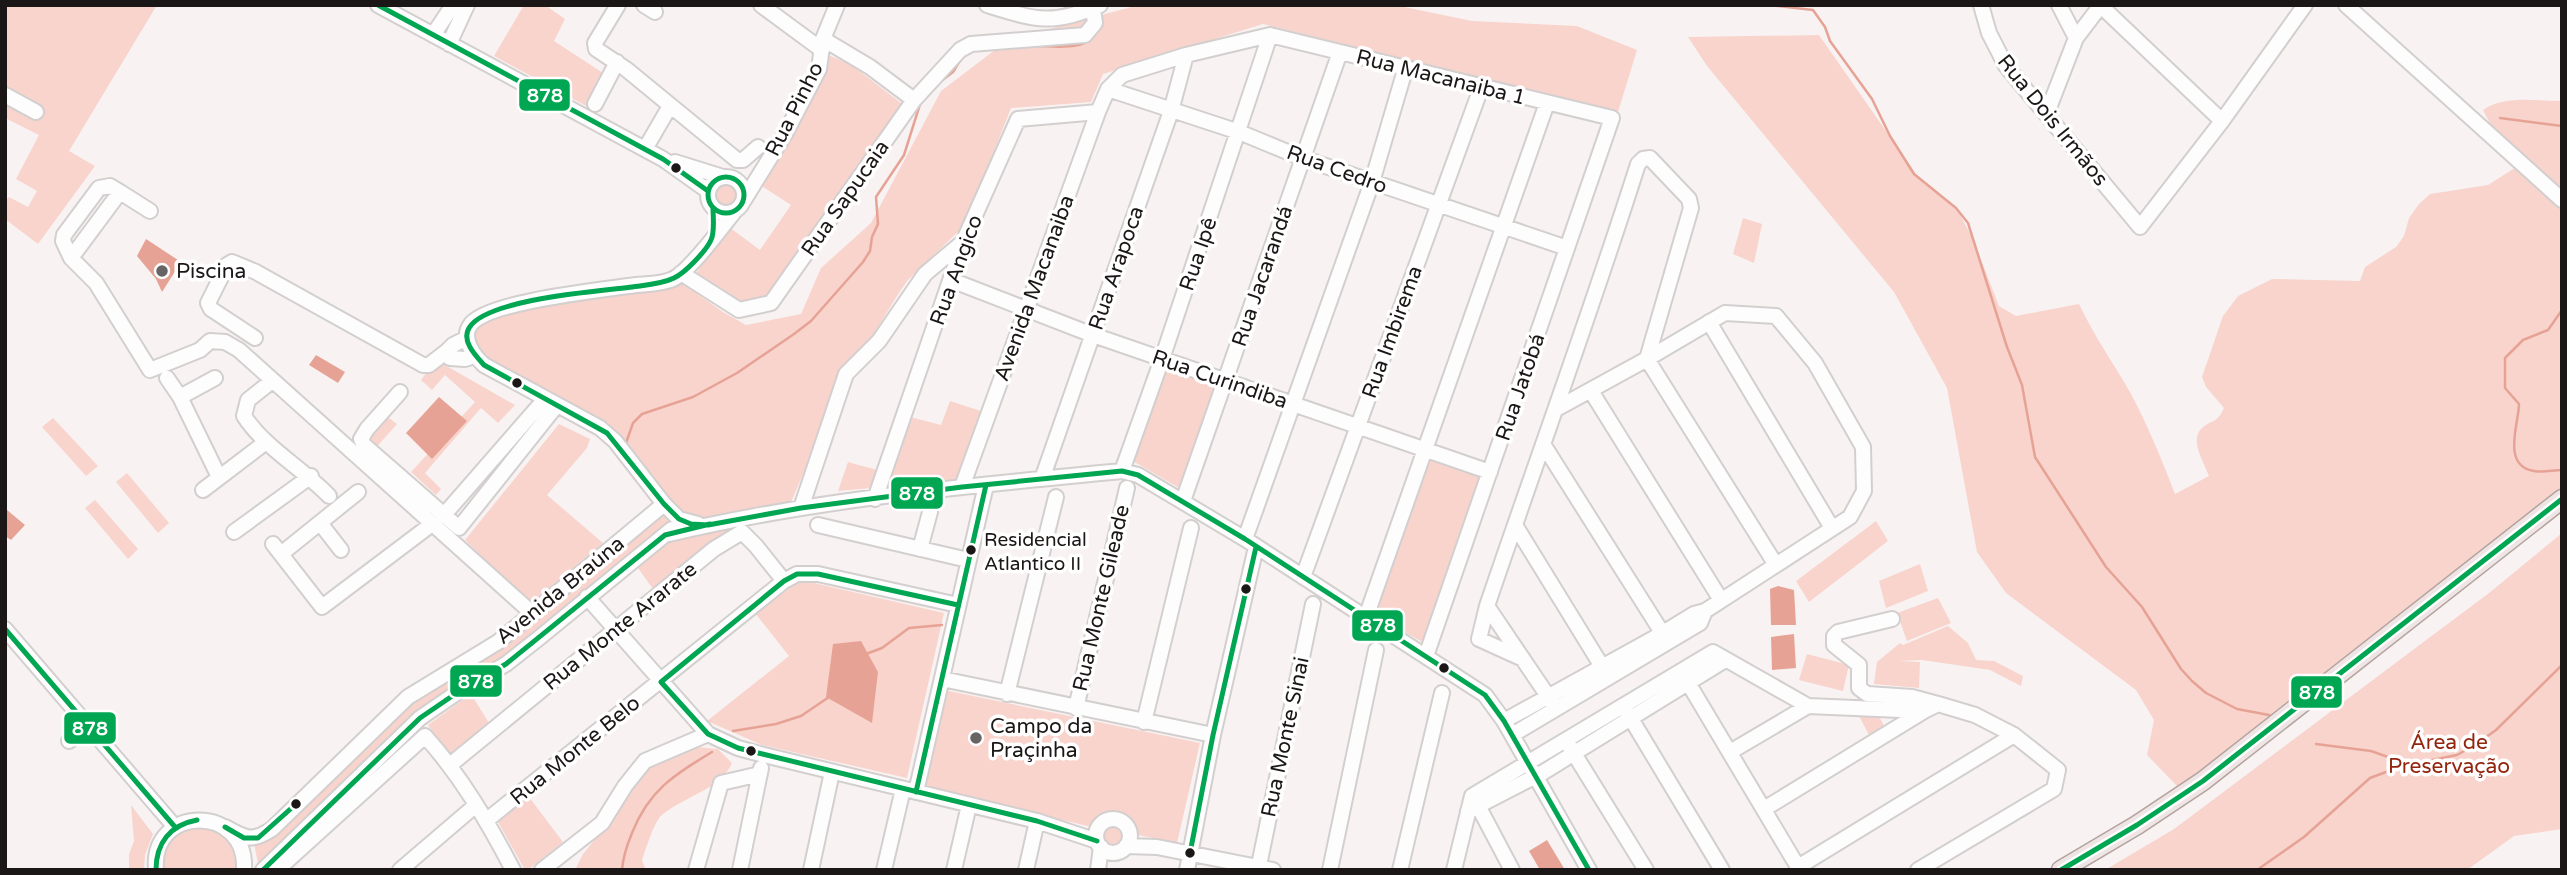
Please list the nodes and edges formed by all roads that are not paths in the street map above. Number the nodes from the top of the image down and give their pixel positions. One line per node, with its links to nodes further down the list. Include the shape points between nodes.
1 (379, 5): 14 (street)
2 (453, 5): 14 (street)
3 (467, 5): 17 (street)
4 (618, 5): 21 (street, via 594,46)
5 (761, 5): 18 (street)
6 (837, 5): 18 (street, Rua Pinho)
7 (987, 5): 13 (street, via 1054,20)
8 (1981, 5): 33 (street, Rua Dois Irmãos, via 2006,66)
9 (2059, 5): 16 (street)
10 (2305, 5): 35 (street)
11 (2346, 5): 45 (street)
12 (2101, 6): 16 (street); 35 (street)
13 (1097, 7): 26 (street, Rua Sapucaia, via 1095,23 1086,35 971,44)
14 (433, 35): 17 (street)
15 (1270, 35): 19 (street, Rua Macanaiba 1); 20 (street); 36 (street, Rua Ipê)
16 (2076, 38): 33 (street)
17 (449, 44): 38 (street)
18 (822, 44): 26 (street, via 870,67); 41 (street, Rua Pinho, via 819,69)
19 (1340, 52): 22 (street, Rua Macanaiba 1); 39 (street, Rua Jacarandá)
20 (1186, 55): 24 (street, via 1122,75); 30 (street, Rua Arapoca)
21 (617, 62): 28 (street); 29 (street)
22 (1405, 70): 23 (street, Rua Macanaiba 1); 43 (street)
23 (1481, 88): 27 (street, Rua Macanaiba 1); 46 (street, Rua Imbirema)
24 (1108, 89): 30 (street, Rua Cedro); 32 (street, Avenida Macanaiba)
25 (5, 94): 31 (street)
26 (914, 100): 54 (street, Rua Sapucaia, via 771,303 739,310)
27 (1547, 103): 34 (street, Rua Macanaiba 1); 50 (street)
28 (595, 104)
29 (670, 106): 37 (street, via 737,160); 38 (street)
30 (1171, 111): 36 (street, Rua Cedro); 58 (street, Rua Arapoca)
31 (36, 112)
32 (1098, 112): 52 (street, Rua Angico, via 1018,119); 56 (street, Avenida Macanaiba)
33 (2047, 113): 35 (street, Rua Dois Irmãos, via 2140,226)
34 (1612, 118): 53 (street, Rua Jatobá)
35 (2222, 121)
36 (1238, 132): 39 (street, Rua Cedro); 63 (street, Rua Ipê)
37 (758, 147)
38 (645, 149): 40 (street)
39 (1302, 158): 43 (street, Rua Cedro); 68 (street, Rua Jacarandá)
40 (663, 159): 42 (street); 44 (street)
41 (763, 166): 42 (street, Rua Pinho); 47 (street, Rua Pinho)
42 (729, 178): 44 (street, via 712,183); 47 (street, via 742,187)
43 (1371, 182): 46 (street, Rua Cedro); 73 (street)
44 (708, 191): 48 (street)
45 (2562, 201)
46 (1438, 205): 50 (street, Rua Cedro); 75 (street, Rua Imbirema)
47 (739, 206): 48 (street, via 723,213); 51 (street, Rua Pinho)
48 (713, 208): 51 (street)
49 (150, 211): 67 (street, via 120,192 71,258 96,283 150,370 218,341 239,350)
50 (1503, 228): 53 (street, Rua Cedro); 78 (street)
51 (712, 239): 54 (street, Rua Pinho)
52 (964, 240): 55 (street, Rua Angico); 95 (street, via 925,274 879,341 846,374)
53 (1567, 248): 80 (street, Rua Jatobá)
54 (681, 273): 60 (street, Rua Pinho, via 673,280 525,302 483,314 471,324)
55 (951, 281): 56 (street, Rua Curindiba); 91 (street, Rua Angico)
56 (1027, 309): 58 (street, Rua Curindiba); 85 (street, Avenida Macanaiba)
57 (1709, 322): 64 (street); 105 (street); 105 (street, via 1725,313 1776,316 1815,363 1864,447 1864,491 1850,517)
58 (1093, 335): 63 (street, Rua Curindiba); 83 (street, Rua Arapoca)
59 (255, 338): 61 (street, via 208,303 232,262 415,362 429,365)
60 (467, 338): 61 (street, Rua Pinho); 62 (street)
61 (445, 356): 62 (street)
62 (474, 356): 72 (street)
63 (1162, 359): 68 (street, Rua Curindiba); 79 (street, Rua Ipê)
64 (1647, 359): 69 (street); 74 (street, via 1691,208 1656,162 1647,158 1638,164); 112 (street)
65 (167, 378): 71 (street)
66 (215, 378): 71 (street)
67 (272, 381): 76 (street, via 244,408 248,423); 99 (street)
68 (1226, 381): 73 (street, Rua Curindiba); 93 (street, Rua Jacarandá)
69 (1591, 391): 74 (street); 116 (street)
70 (400, 392): 99 (street, via 361,439)
71 (180, 397): 81 (street)
72 (551, 402): 94 (street, via 607,433); 99 (street); 99 (street, via 462,527)
73 (1294, 404): 75 (street, Rua Curindiba); 108 (street)
74 (1556, 409): 77 (street)
75 (1358, 427): 78 (street, Rua Curindiba); 113 (street, Rua Imbirema)
76 (267, 442): 81 (street); 82 (street)
77 (1543, 444): 103 (street); 125 (street)
78 (1425, 450): 80 (street, Rua Curindiba); 121 (street)
79 (1122, 471): 83 (street, Avenida Braúna); 93 (street, Avenida Braúna)
80 (1490, 472): 127 (street, Rua Jatobá)
81 (219, 477): 87 (street)
82 (311, 477): 89 (street); 106 (street)
83 (1042, 479): 84 (street, Avenida Braúna)
84 (986, 485): 85 (street, Avenida Braúna); 111 (street)
85 (962, 487): 91 (street, Avenida Braúna)
86 (1127, 488): 138 (street, Rua Monte Gileade)
87 (203, 490)
88 (358, 492): 100 (street)
89 (330, 496)
90 (1056, 497): 134 (street)
91 (875, 499): 95 (street, Avenida Braúna)
92 (2562, 499): 195 (main road, via 2203,781)
93 (1183, 501): 108 (street, Avenida Braúna)
94 (664, 504): 98 (street); 120 (street, Avenida Braúna)
95 (800, 508): 101 (street, Avenida Braúna)
96 (929, 512): 109 (street)
97 (2562, 513): 196 (main road, via 2199,798)
98 (679, 519): 101 (street, Avenida Braúna); 107 (street)
99 (438, 520): 100 (street, via 322,607 277,549); 120 (street)
100 (320, 523): 110 (street)
101 (708, 525): 107 (street, Avenida Braúna)
102 (818, 525): 109 (street)
103 (1515, 525): 119 (street); 129 (street)
104 (1191, 528): 141 (street)
105 (1832, 528): 112 (street)
106 (234, 532)
107 (665, 535): 115 (street, Avenida Braúna)
108 (1251, 543): 113 (street, Avenida Braúna); 145 (street)
109 (920, 549): 111 (street)
110 (341, 550)
111 (968, 560): 118 (street)
112 (1776, 565): 116 (street)
113 (1304, 577): 121 (street, Avenida Braúna)
114 (785, 581): 118 (street, Rua Monte Belo, via 797,574 818,574); 124 (street, Rua Monte Ararate, via 742,532 714,549); 132 (street, Rua Monte Belo)
115 (587, 597): 124 (street); 173 (street, Avenida Braúna, via 506,664 412,724)
116 (1721, 600): 125 (street, via 1705,611 1700,623)
117 (1313, 604): 169 (street, Rua Monte Sinai)
118 (958, 605): 131 (street)
119 (1488, 606): 128 (street); 128 (street, via 1479,639)
120 (533, 614): 165 (street, Avenida Braúna, via 498,642 408,697 272,829 258,838 244,838)
121 (1366, 617): 127 (street, Avenida Braúna)
122 (1892, 619): 136 (street, via 1838,632 1834,645 1859,665 1859,688 1867,694)
123 (5, 629): 143 (street)
124 (616, 630): 132 (street); 153 (street, Rua Monte Ararate)
125 (1666, 638): 129 (street)
126 (1376, 650): 187 (street)
127 (1426, 656): 142 (street, Avenida Braúna, via 1485,695)
128 (1524, 660): 135 (street)
129 (1606, 672): 135 (street)
130 (1684, 677): 137 (street, via 1725,660); 139 (street); 150 (street)
131 (942, 679): 134 (street); 157 (street)
132 (661, 682): 144 (street); 162 (street, Rua Monte Belo)
133 (1442, 693): 188 (street)
134 (1007, 694): 138 (street)
135 (1552, 702): 142 (street); 146 (street)
136 (1938, 704): 140 (street); 147 (street, via 1975,715)
137 (1808, 706): 140 (street); 150 (street)
138 (1076, 708): 141 (street)
139 (1627, 711): 149 (street); 193 (street)
140 (1924, 711): 161 (street)
141 (1144, 722): 145 (street)
142 (1504, 722): 146 (street, Avenida Braúna)
143 (88, 725): 148 (street); 164 (street)
144 (708, 734): 151 (street); 177 (street, via 645,761 602,822)
145 (1213, 735): 168 (street)
146 (1512, 735): 152 (street, Avenida Braúna)
147 (2014, 735): 170 (street); 194 (street, via 2057,770 2054,789)
148 (69, 741)
149 (1570, 746): 152 (street); 156 (street); 192 (street)
150 (1730, 752): 161 (street)
151 (764, 755): 154 (street); 155 (street)
152 (1527, 762): 156 (street, Avenida Braúna); 158 (street)
153 (450, 765): 159 (street); 174 (street, via 425,736)
154 (832, 772): 157 (street); 180 (street)
155 (760, 774): 178 (street, via 721,783); 179 (street)
156 (1535, 776): 158 (street); 191 (street, Avenida Braúna)
157 (909, 791): 160 (street); 181 (street)
158 (1473, 804): 189 (street); 190 (street)
159 (476, 805): 162 (street); 175 (street)
160 (969, 805): 163 (street); 182 (street)
161 (1764, 809): 170 (street)
162 (487, 820): 176 (street)
163 (1037, 821): 166 (street); 183 (street)
164 (175, 827): 165 (street, Avenida Braúna, via 200,820); 171 (street, via 160,843)
165 (225, 827): 172 (street, via 241,847)
166 (1099, 839): 167 (street, via 1109,852); 167 (street, via 1104,822 1115,819 1125,825); 184 (street)
167 (1124, 845): 168 (street); 185 (street)
168 (1190, 853): 169 (street); 186 (street)
169 (1263, 869)
170 (1797, 869)
171 (156, 870)
172 (244, 870)
173 (263, 870)
174 (277, 870)
175 (400, 870)
176 (513, 870)
177 (542, 870)
178 (696, 870)
179 (740, 870)
180 (811, 870)
181 (884, 870)
182 (954, 870)
183 (1026, 870)
184 (1098, 870)
185 (1108, 870)
186 (1186, 870)
187 (1330, 870)
188 (1400, 870)
189 (1454, 870)
190 (1512, 870)
191 (1589, 870)
192 (1646, 870)
193 (1722, 870)
194 (1918, 870)
195 (2061, 870)
196 (2083, 870)

